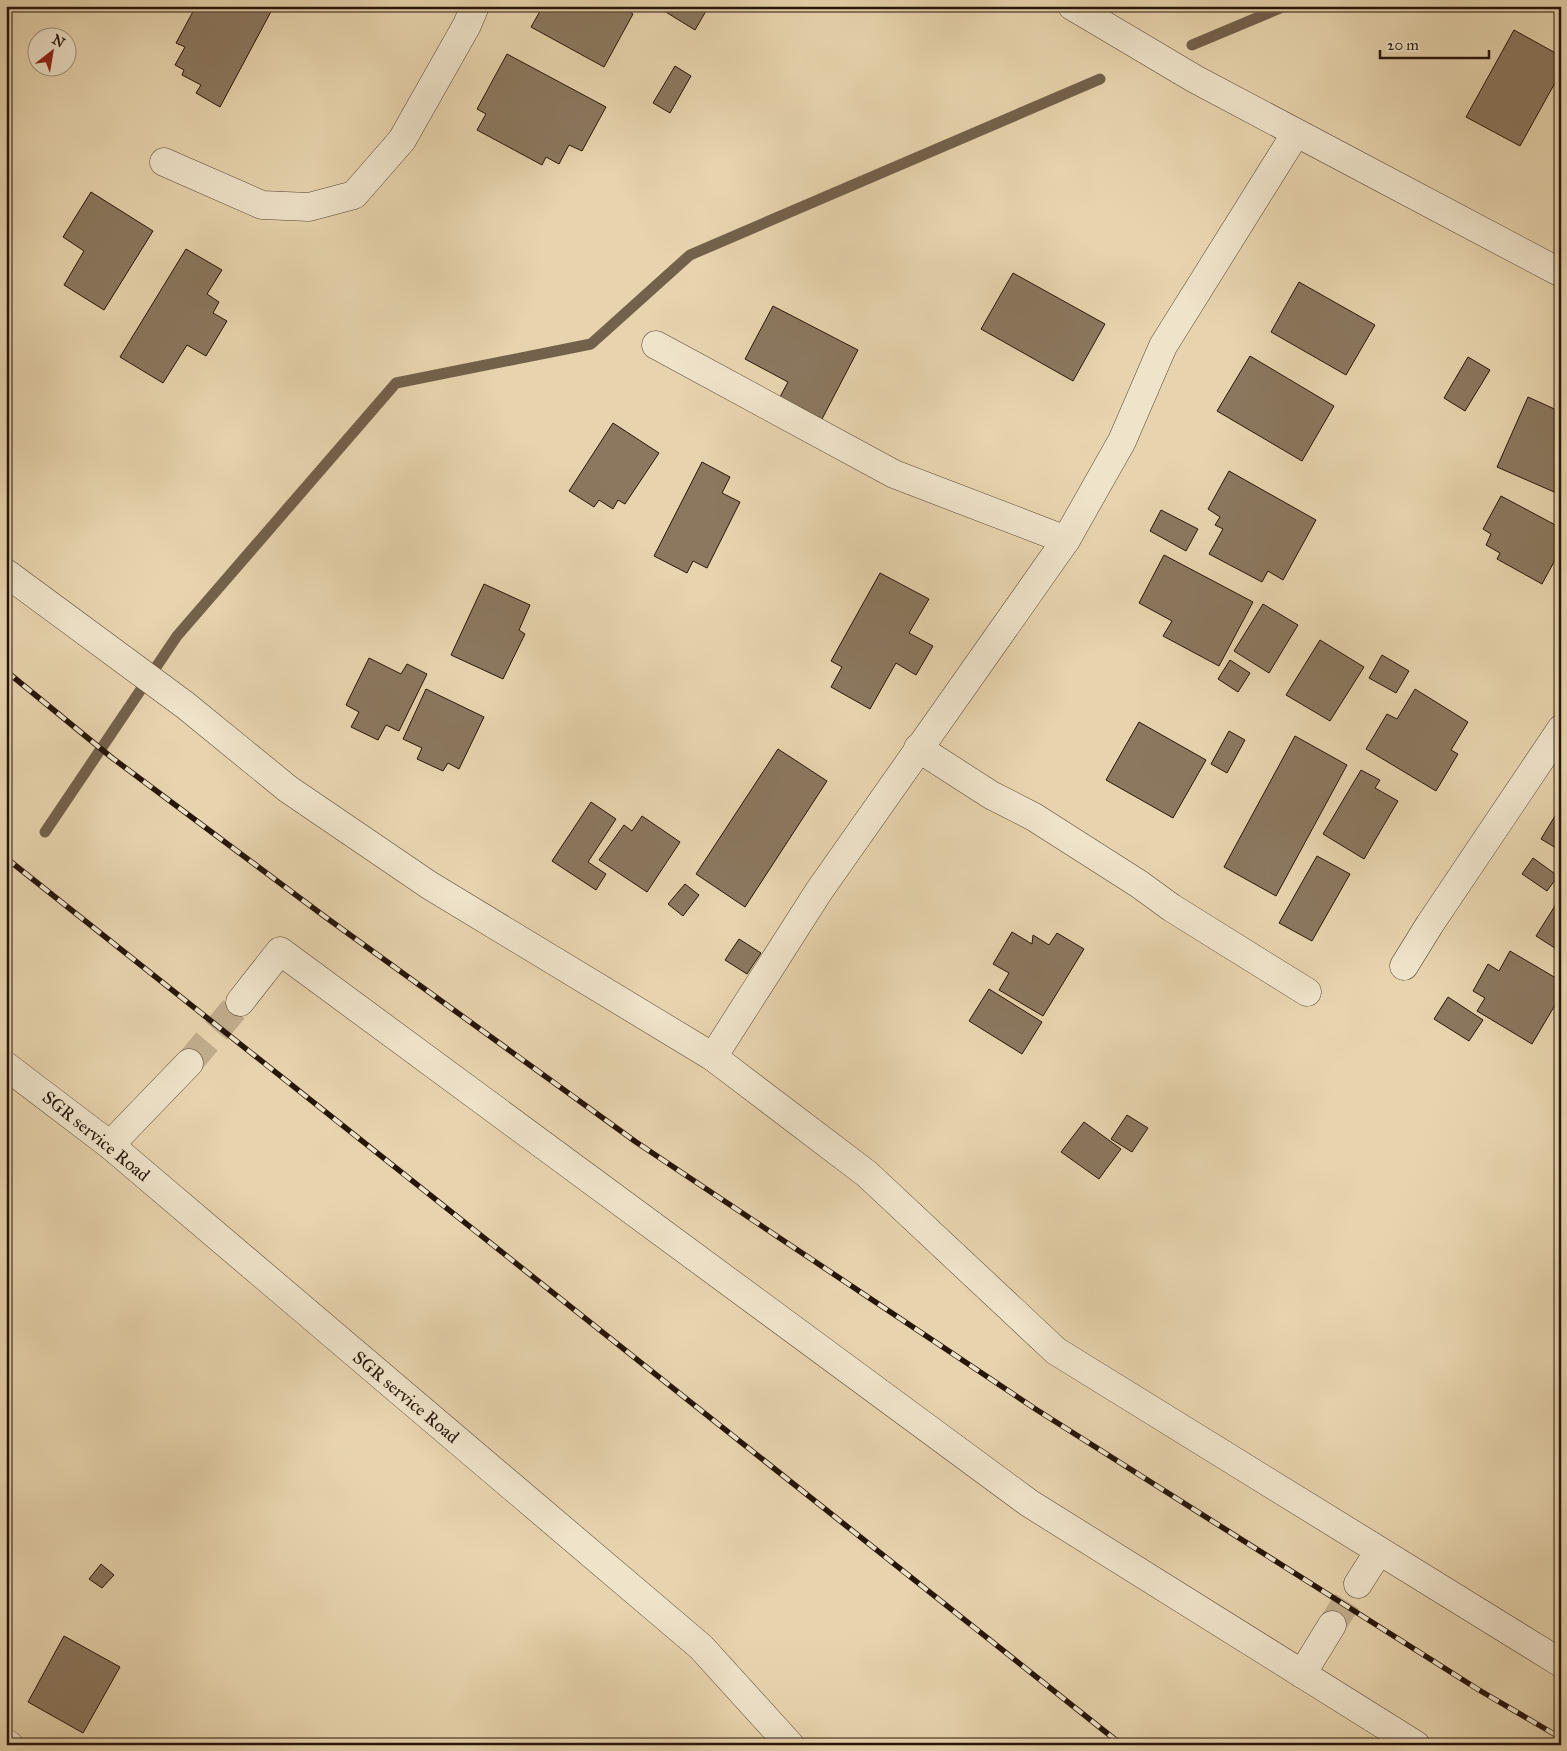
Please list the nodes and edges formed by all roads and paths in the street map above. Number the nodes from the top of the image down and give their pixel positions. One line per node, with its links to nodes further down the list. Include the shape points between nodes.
1 (474, 6): 4 (street, via 467,25 402,140 354,195 309,207 262,205)
2 (1072, 6): 3 (street, via 1195,79)
3 (1296, 133): 5 (street); 7 (street, via 1163,346 1122,441)
4 (164, 162)
5 (1561, 273)
6 (656, 345): 7 (street, via 894,474)
7 (1066, 540): 10 (street)
8 (6, 573): 14 (street, via 178,700 288,789 429,885)
9 (1561, 729): 11 (street)
10 (918, 748): 12 (street, via 991,795 1034,817); 14 (street, via 819,891)
11 (1404, 966)
12 (1307, 992)
13 (240, 1002): 22 (street, via 280,951 1029,1503)
14 (712, 1057): 18 (street, via 866,1174 1056,1351)
15 (189, 1063): 17 (street)
16 (6, 1066): 17 (street, SGR service Road)
17 (110, 1145): 23 (street, SGR service Road, via 701,1647)
18 (1379, 1551): 19 (street); 21 (street)
19 (1358, 1584)
20 (1332, 1625): 22 (street)
21 (1561, 1662)
22 (1302, 1674): 24 (street)
23 (790, 1745)
24 (1416, 1745)

